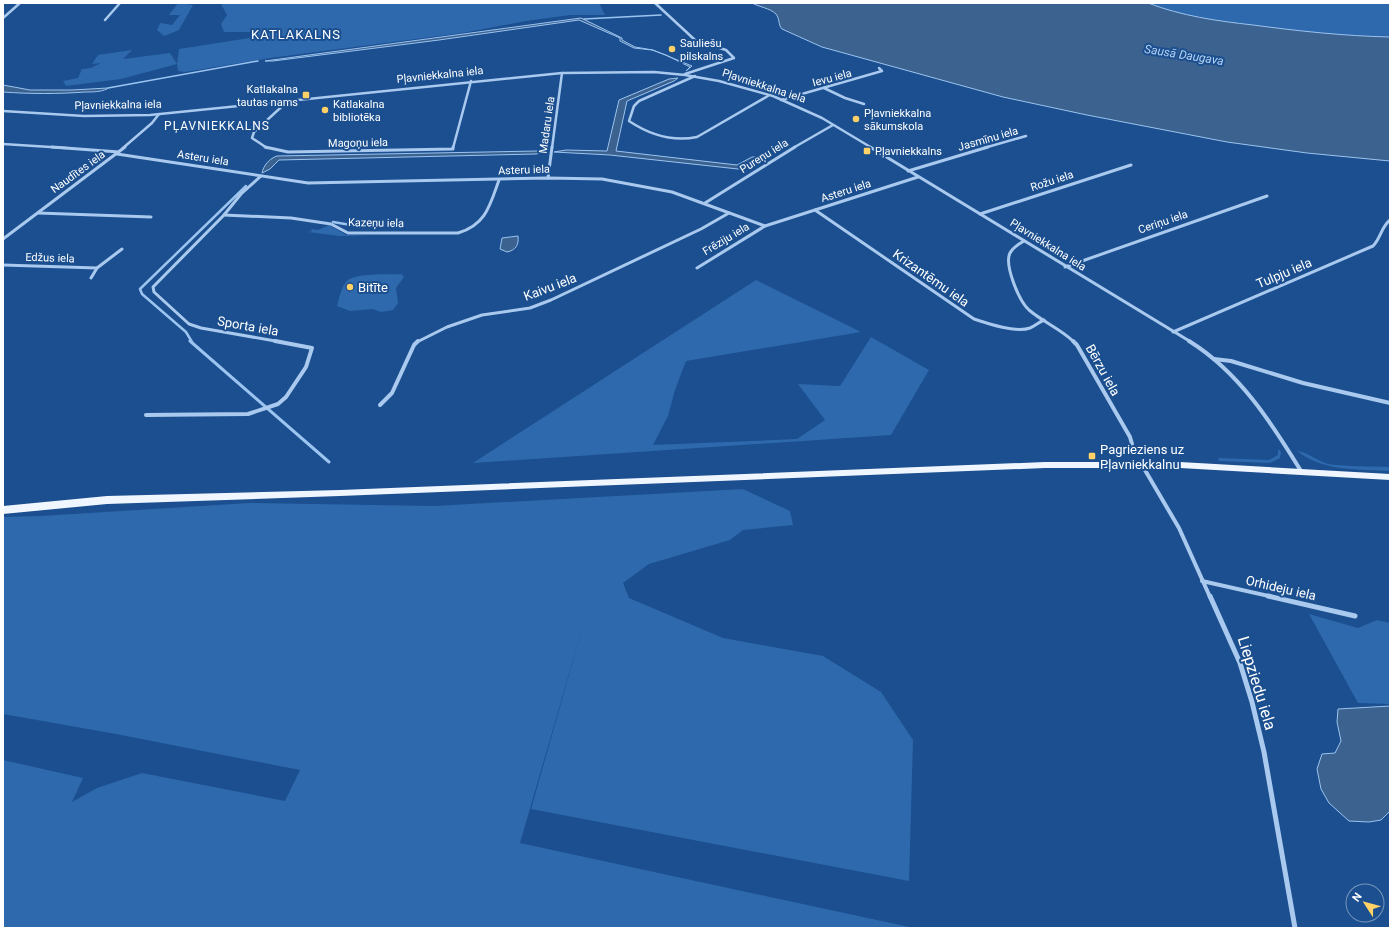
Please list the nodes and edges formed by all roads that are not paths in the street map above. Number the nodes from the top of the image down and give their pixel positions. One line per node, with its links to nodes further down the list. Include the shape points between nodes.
1 (20, 3): 4 (street)
2 (120, 3): 5 (street)
3 (656, 3): 8 (street, via 696,40 703,44 723,47 734,58)
4 (3, 18)
5 (105, 20)
6 (879, 68): 11 (street, Ievu iela, via 882,71)
7 (562, 73): 8 (street, Pļavniekkalna iela); 10 (street, Pļavniekkalna iela); 25 (street, Madaru iela)
8 (684, 75): 9 (street, Pļavniekkalna iela)
9 (695, 76): 12 (street, Pļavniekkalna iela, via 726,82); 12 (street, via 639,101 634,106 629,121 638,128 674,140 687,140 697,137)
10 (471, 81): 13 (street, Pļavniekkalna iela); 13 (street, Magoņu iela, via 453,149 288,152 259,145 252,138 254,132)
11 (824, 88): 14 (street, Ievu iela); 15 (street)
12 (768, 96): 14 (street, Pļavniekkalna iela)
13 (290, 100): 17 (street, Pļavniekkalna iela)
14 (781, 100): 18 (street, Pļavniekkalna iela, via 813,113)
15 (864, 104)
16 (3, 111): 17 (street, Pļavniekkalna iela, via 91,116)
17 (158, 114): 21 (street, Naudītes iela, via 152,123)
18 (833, 125): 23 (street, Pļavniekkalna iela); 29 (street, Pureņu iela)
19 (1026, 136): 23 (street, Jasmīnu iela)
20 (3, 144): 21 (street, Asteru iela)
21 (118, 153): 24 (street, Asteru iela); 32 (street, Naudītes iela)
22 (1131, 165): 33 (street, Rožu iela)
23 (908, 171): 26 (street, Pļavniekkalna iela)
24 (260, 176): 27 (street, Asteru iela, via 308,183); 34 (street, Sporta iela, via 241,194)
25 (548, 178): 27 (street, Asteru iela); 29 (street, Asteru iela, via 592,178 622,182 666,190)
26 (918, 178): 30 (street, Asteru iela); 33 (street, Pļavniekkalna iela)
27 (498, 180): 34 (street, Kazeņu iela, via 486,214 479,224 458,233 348,233 332,224 291,218)
28 (1267, 196): 42 (street, Ceriņu iela)
29 (705, 203): 31 (street, Asteru iela)
30 (815, 210): 37 (street, Asteru iela); 46 (street, Krizantēmu iela, via 974,319 1003,327 1025,329)
31 (729, 212): 37 (street, Asteru iela); 50 (street, Kaivu iela, via 701,229 551,300 530,308 482,315 430,334 414,345 392,393)
32 (38, 213): 35 (street); 38 (street, Naudītes iela)
33 (980, 214): 39 (street, Pļavniekkalna iela)
34 (224, 216): 51 (street, Sporta iela, via 153,287 154,292 189,324 312,348 306,367 286,397 278,404 248,414)
35 (151, 217)
36 (1390, 220): 47 (street, Tulpju iela, via 1385,223 1380,238 1373,246)
37 (765, 226): 44 (street, Frēziju iela)
38 (3, 239)
39 (1024, 241): 42 (street, Pļavniekkalna iela); 46 (street, Bērzu iela, via 1010,252 1008,261 1014,284 1028,309)
40 (122, 249): 43 (street)
41 (3, 265): 43 (street, Edžus iela)
42 (1065, 267): 47 (street, Pļavniekkalna iela)
43 (97, 268): 45 (street)
44 (697, 268)
45 (91, 278)
46 (1044, 320): 52 (street, Bērzu iela, via 1077,345)
47 (1173, 332): 48 (street, Pļavniekkalna iela)
48 (1214, 359): 49 (street, via 1231,361 1303,383); 54 (street, Pļavniekkalna iela, via 1258,405)
49 (1390, 403)
50 (380, 405)
51 (146, 415)
52 (1132, 444)
53 (1142, 464): 54 (main road); 56 (main road, via 1045,465 107,500); 57 (street, Liepziedu iela, via 1179,528)
54 (1301, 471): 55 (main road)
55 (1390, 477)
56 (3, 510)
57 (1202, 581): 58 (street, Orhideju iela); 59 (street, Liepziedu iela, via 1240,663 1252,702 1264,752)
58 (1355, 616)
59 (1295, 928)

